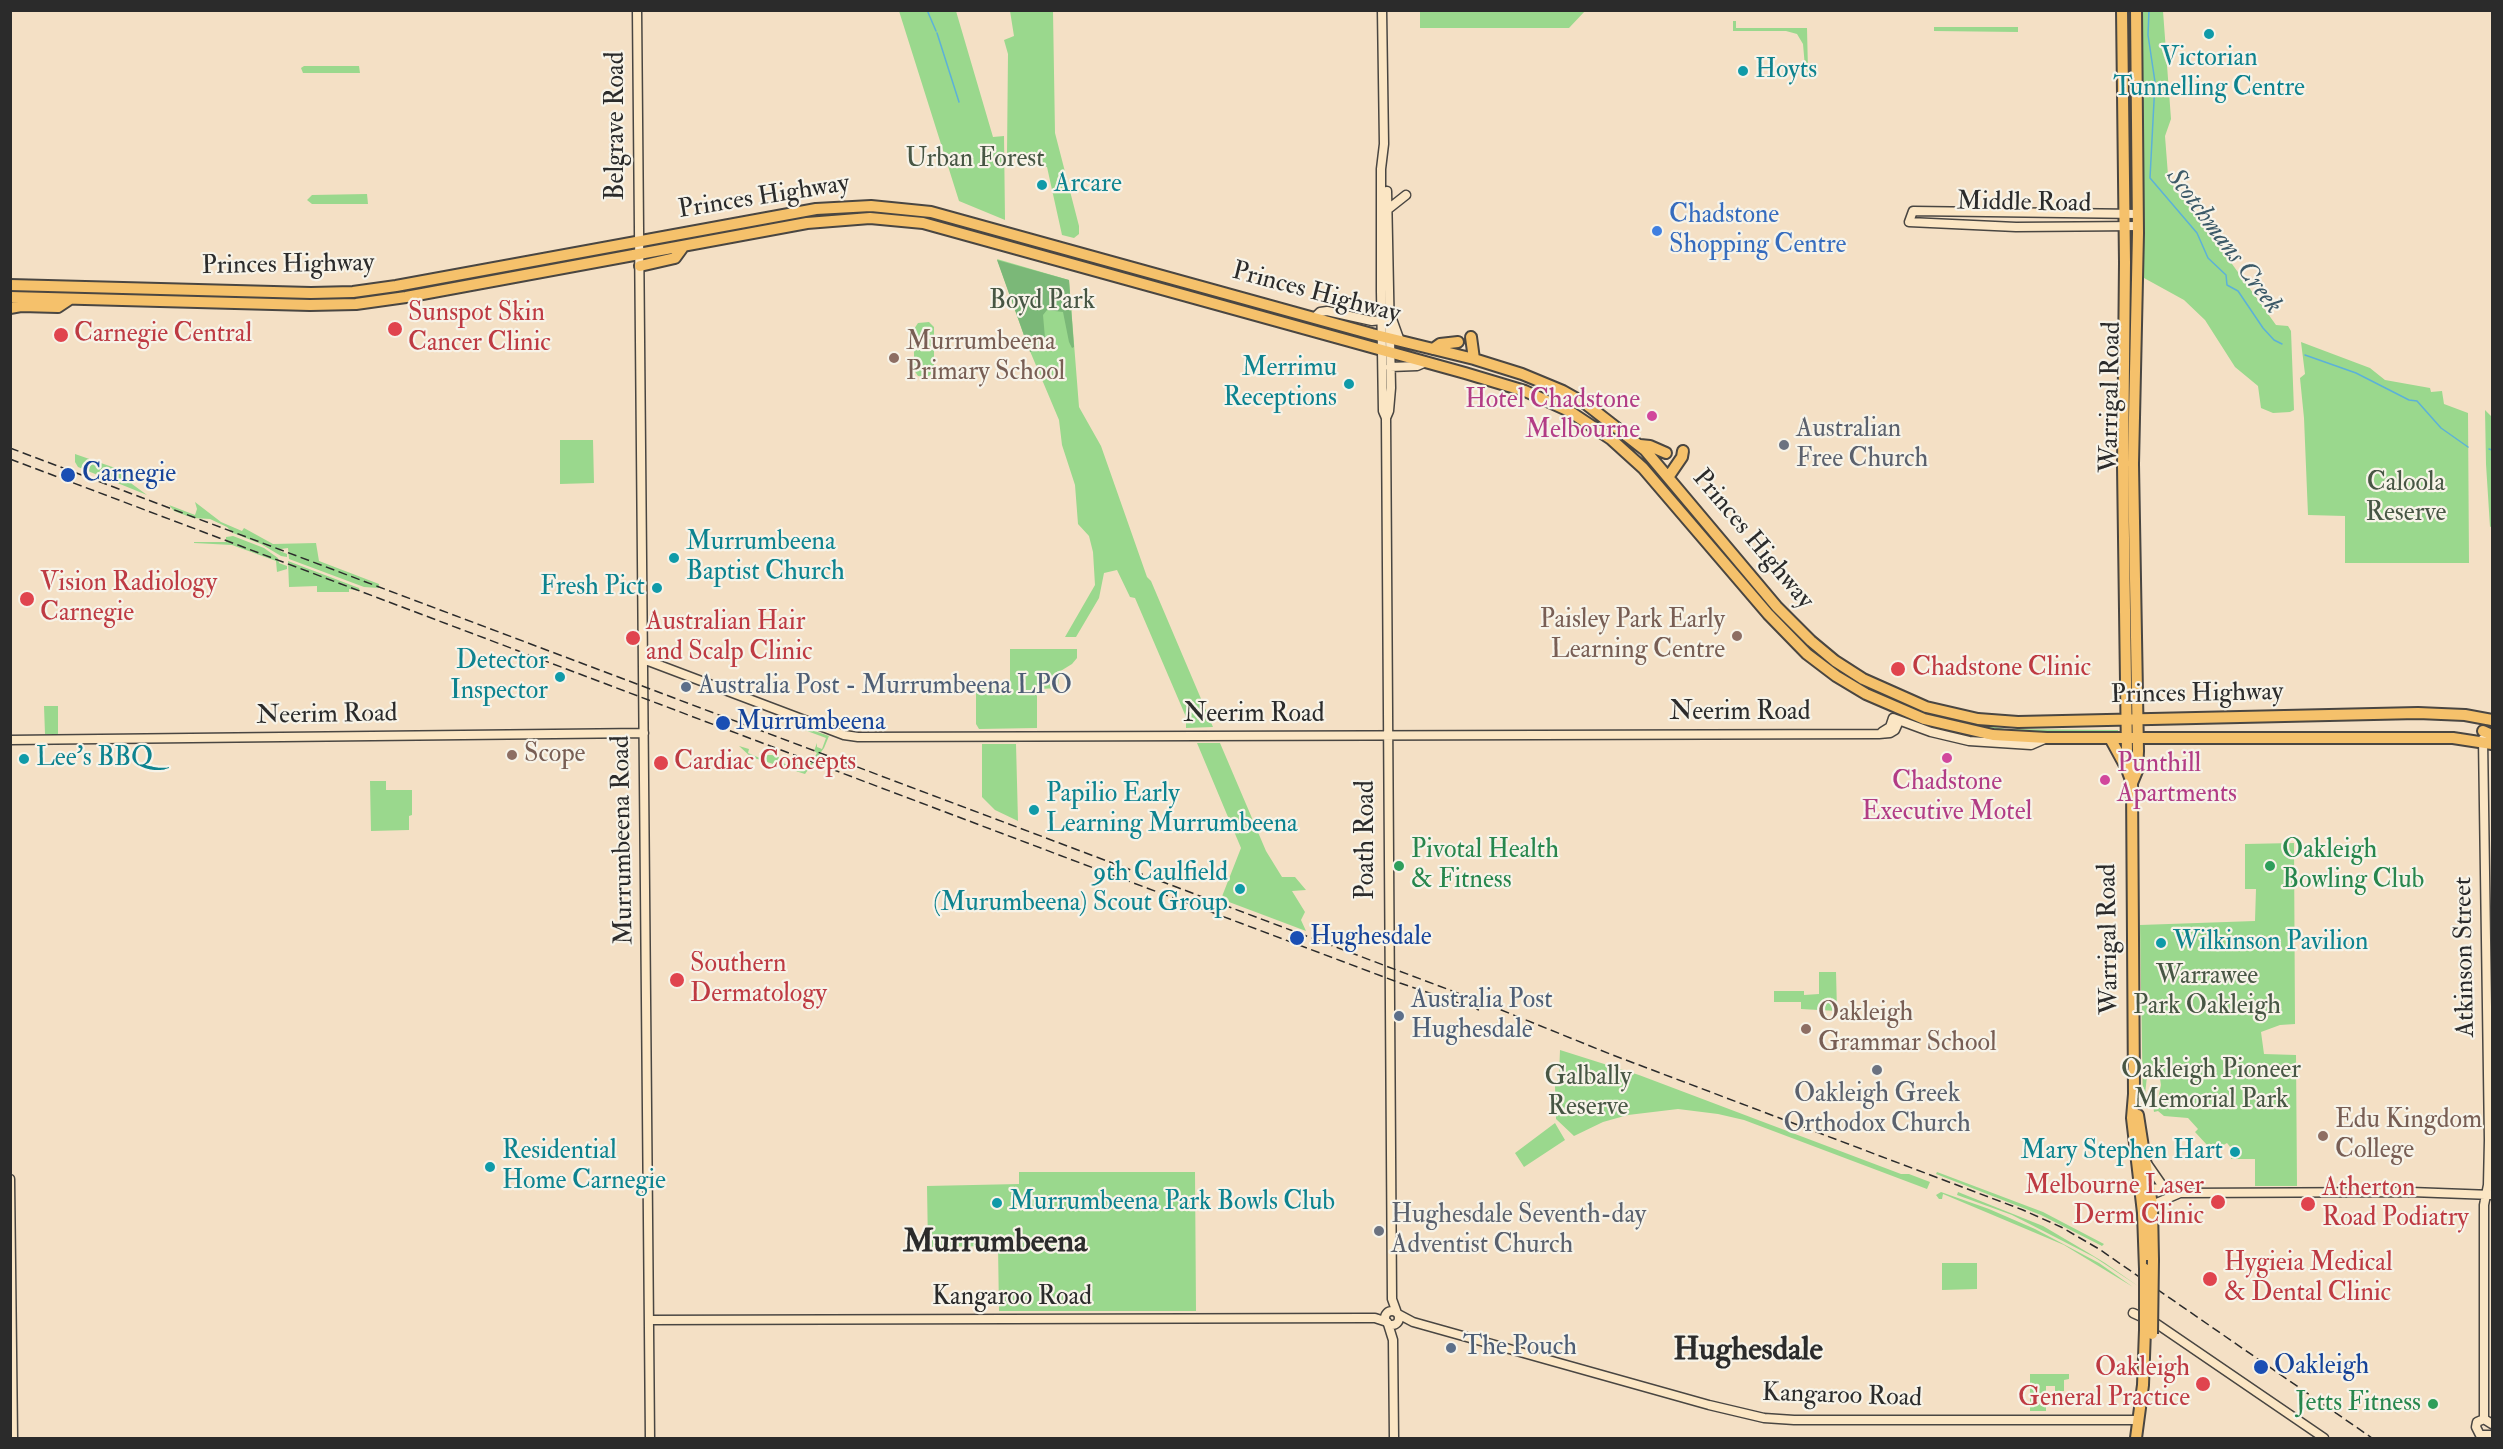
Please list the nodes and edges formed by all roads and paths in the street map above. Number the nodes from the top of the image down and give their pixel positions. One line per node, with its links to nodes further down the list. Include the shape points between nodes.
1 (637, 10): 11 (street, Belgrave Road)
2 (1382, 10): 5 (street)
3 (2122, 10): 9 (highway, Warrigal Road)
4 (2136, 10): 8 (highway, Warrigal Road)
5 (1384, 157): 7 (street); 22 (street)
6 (1406, 195): 7 (street)
7 (1387, 210): 24 (street)
8 (2138, 214): 9 (street, Middle Road); 10 (highway, Warrigal Road)
9 (2124, 220): 9 (street, Middle Road, via 1916,211 1914,222 2000,227); 10 (street, Middle Road); 40 (highway, Warrigal Road)
10 (2138, 226): 42 (highway, Warrigal Road, via 2133,464)
11 (639, 240): 13 (street, Murrumbeena Road); 15 (highway, Princes Highway); 21 (highway, Princes Highway, via 816,209 896,207 951,216)
12 (683, 247): 13 (highway, Princes Highway); 14 (highway, via 675,258); 27 (highway, Princes Highway, via 834,219 915,222 961,232)
13 (640, 254): 14 (street, Murrumbeena Road); 17 (highway, Princes Highway)
14 (640, 266): 35 (street, Murrumbeena Road)
15 (413, 283): 16 (highway, Princes Highway, via 353,292 311,293); 17 (highway)
16 (10, 285)
17 (415, 295): 19 (highway, Princes Highway, via 320,305)
18 (10, 297): 19 (highway, Princes Highway)
19 (71, 299): 20 (highway, via 58,307)
20 (10, 308)
21 (1314, 318): 22 (street, via 1320,312 1330,311); 24 (highway, Princes Highway)
22 (1382, 320): 24 (street)
23 (1471, 337): 28 (highway)
24 (1391, 339): 26 (highway, Princes Highway); 27 (street, Poath Road)
25 (1458, 342): 26 (highway)
26 (1433, 349): 28 (highway, Princes Highway)
27 (1387, 358): 34 (highway, Princes Highway, via 1425,362 1531,393 1569,411 1648,474); 45 (street, Poath Road, via 1383,411)
28 (1474, 359): 29 (highway, Princes Highway, via 1570,395)
29 (1640, 445): 31 (highway); 32 (highway, Princes Highway)
30 (1683, 451): 32 (highway)
31 (1666, 453)
32 (1669, 476): 33 (highway, Princes Highway)
33 (1777, 607): 34 (highway); 43 (highway, Princes Highway, via 1845,667 1926,707 1996,721)
34 (1791, 639): 38 (highway, Princes Highway, via 1836,676)
35 (643, 659): 36 (street, Neerim Road); 37 (street, Murrumbeena Road)
36 (663, 666): 37 (street); 45 (street, Neerim Road, via 851,736)
37 (643, 677): 44 (street, Murrumbeena Road)
38 (1888, 706): 39 (highway); 46 (highway, Princes Highway, via 1955,728)
39 (1870, 707)
40 (2127, 707): 42 (highway, Warrigal Road); 43 (highway)
41 (2487, 718): 42 (highway, Princes Highway, via 2418,713); 49 (street, Atkinson Street)
42 (2138, 719): 43 (highway, Princes Highway); 48 (highway, Warrigal Road)
43 (2104, 720)
44 (644, 733): 50 (street, Neerim Road); 66 (street, Murrumbeena Road)
45 (1387, 735): 46 (street, Neerim Road, via 1879,734 1896,720 1949,737 1991,744 2031,745); 65 (street, Poath Road)
46 (2047, 738): 47 (highway, Princes Highway)
47 (2110, 738): 48 (highway, Princes Highway); 53 (highway)
48 (2133, 738): 49 (highway, Princes Highway); 53 (highway, Warrigal Road); 54 (highway, Warrigal Road, via 2137,771)
49 (2488, 738): 52 (street, Atkinson Street)
50 (10, 740)
51 (2493, 760): 52 (street)
52 (2483, 768): 61 (street, Atkinson Street)
53 (2128, 772): 54 (highway, Warrigal Road)
54 (2132, 783): 55 (highway, Warrigal Road)
55 (2134, 1094): 56 (highway, Warrigal Road); 59 (highway, Warrigal Road, via 2132,1118)
56 (2146, 1161): 58 (street); 59 (highway, Warrigal Road)
57 (10, 1179): 71 (street)
58 (2164, 1188): 59 (street); 60 (street)
59 (2145, 1190): 62 (highway, Warrigal Road); 63 (highway, Warrigal Road)
60 (2181, 1193): 61 (street); 62 (street)
61 (2489, 1195): 69 (street, Atkinson Street)
62 (2152, 1205): 63 (highway, Warrigal Road)
63 (2149, 1260): 67 (highway, Warrigal Road, bridge)
64 (2133, 1313): 67 (street)
65 (1392, 1318): 66 (street, Kangaroo Road); 68 (street, Kangaroo Road, via 1764,1418); 73 (street, Poath Road)
66 (649, 1320): 72 (street, Murrumbeena Road)
67 (2149, 1328): 68 (highway, Warrigal Road); 75 (highway, Warrigal Road, via 2150,1386); 76 (street)
68 (2138, 1420): 74 (highway, Warrigal Road)
69 (2490, 1427): 70 (street); 70 (street, via 2476,1424)
70 (2479, 1436)
71 (13, 1438)
72 (650, 1438)
73 (1394, 1438)
74 (2136, 1438)
75 (2142, 1438)
76 (2325, 1438)

